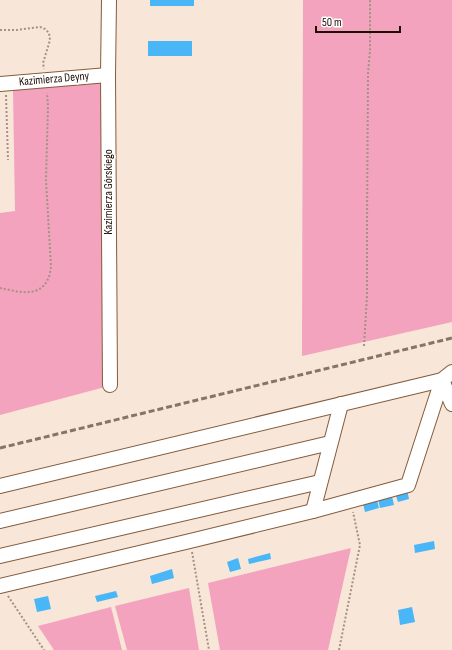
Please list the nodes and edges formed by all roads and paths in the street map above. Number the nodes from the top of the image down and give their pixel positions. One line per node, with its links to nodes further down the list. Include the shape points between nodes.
1 (109, 0): 4 (street, Kazimierza Górskiego)
2 (370, 0): 9 (path, via 367,296)
3 (0, 30): 5 (path, via 40,27 49,33 50,40 43,63)
4 (108, 75): 5 (street, Kazimierza Deyny); 11 (street, Kazimierza Górskiego)
5 (46, 80): 6 (street, Kazimierza Deyny); 8 (path, via 46,180 51,267 49,278 44,286 31,292)
6 (3, 84): 7 (path)
7 (8, 160)
8 (0, 288)
9 (364, 346)
10 (447, 376): 12 (street); 13 (street); 17 (street, via 408,485)
11 (110, 385)
12 (341, 404): 14 (street); 16 (street)
13 (452, 404)
14 (330, 443): 15 (street); 19 (street)
15 (320, 482): 18 (street); 21 (street)
16 (0, 486)
17 (351, 501): 18 (street); 25 (path, via 360,545)
18 (313, 511): 20 (street)
19 (0, 521)
20 (190, 541): 22 (street); 24 (path)
21 (0, 556)
22 (1, 586): 23 (path)
23 (44, 650)
24 (209, 650)
25 (339, 650)

